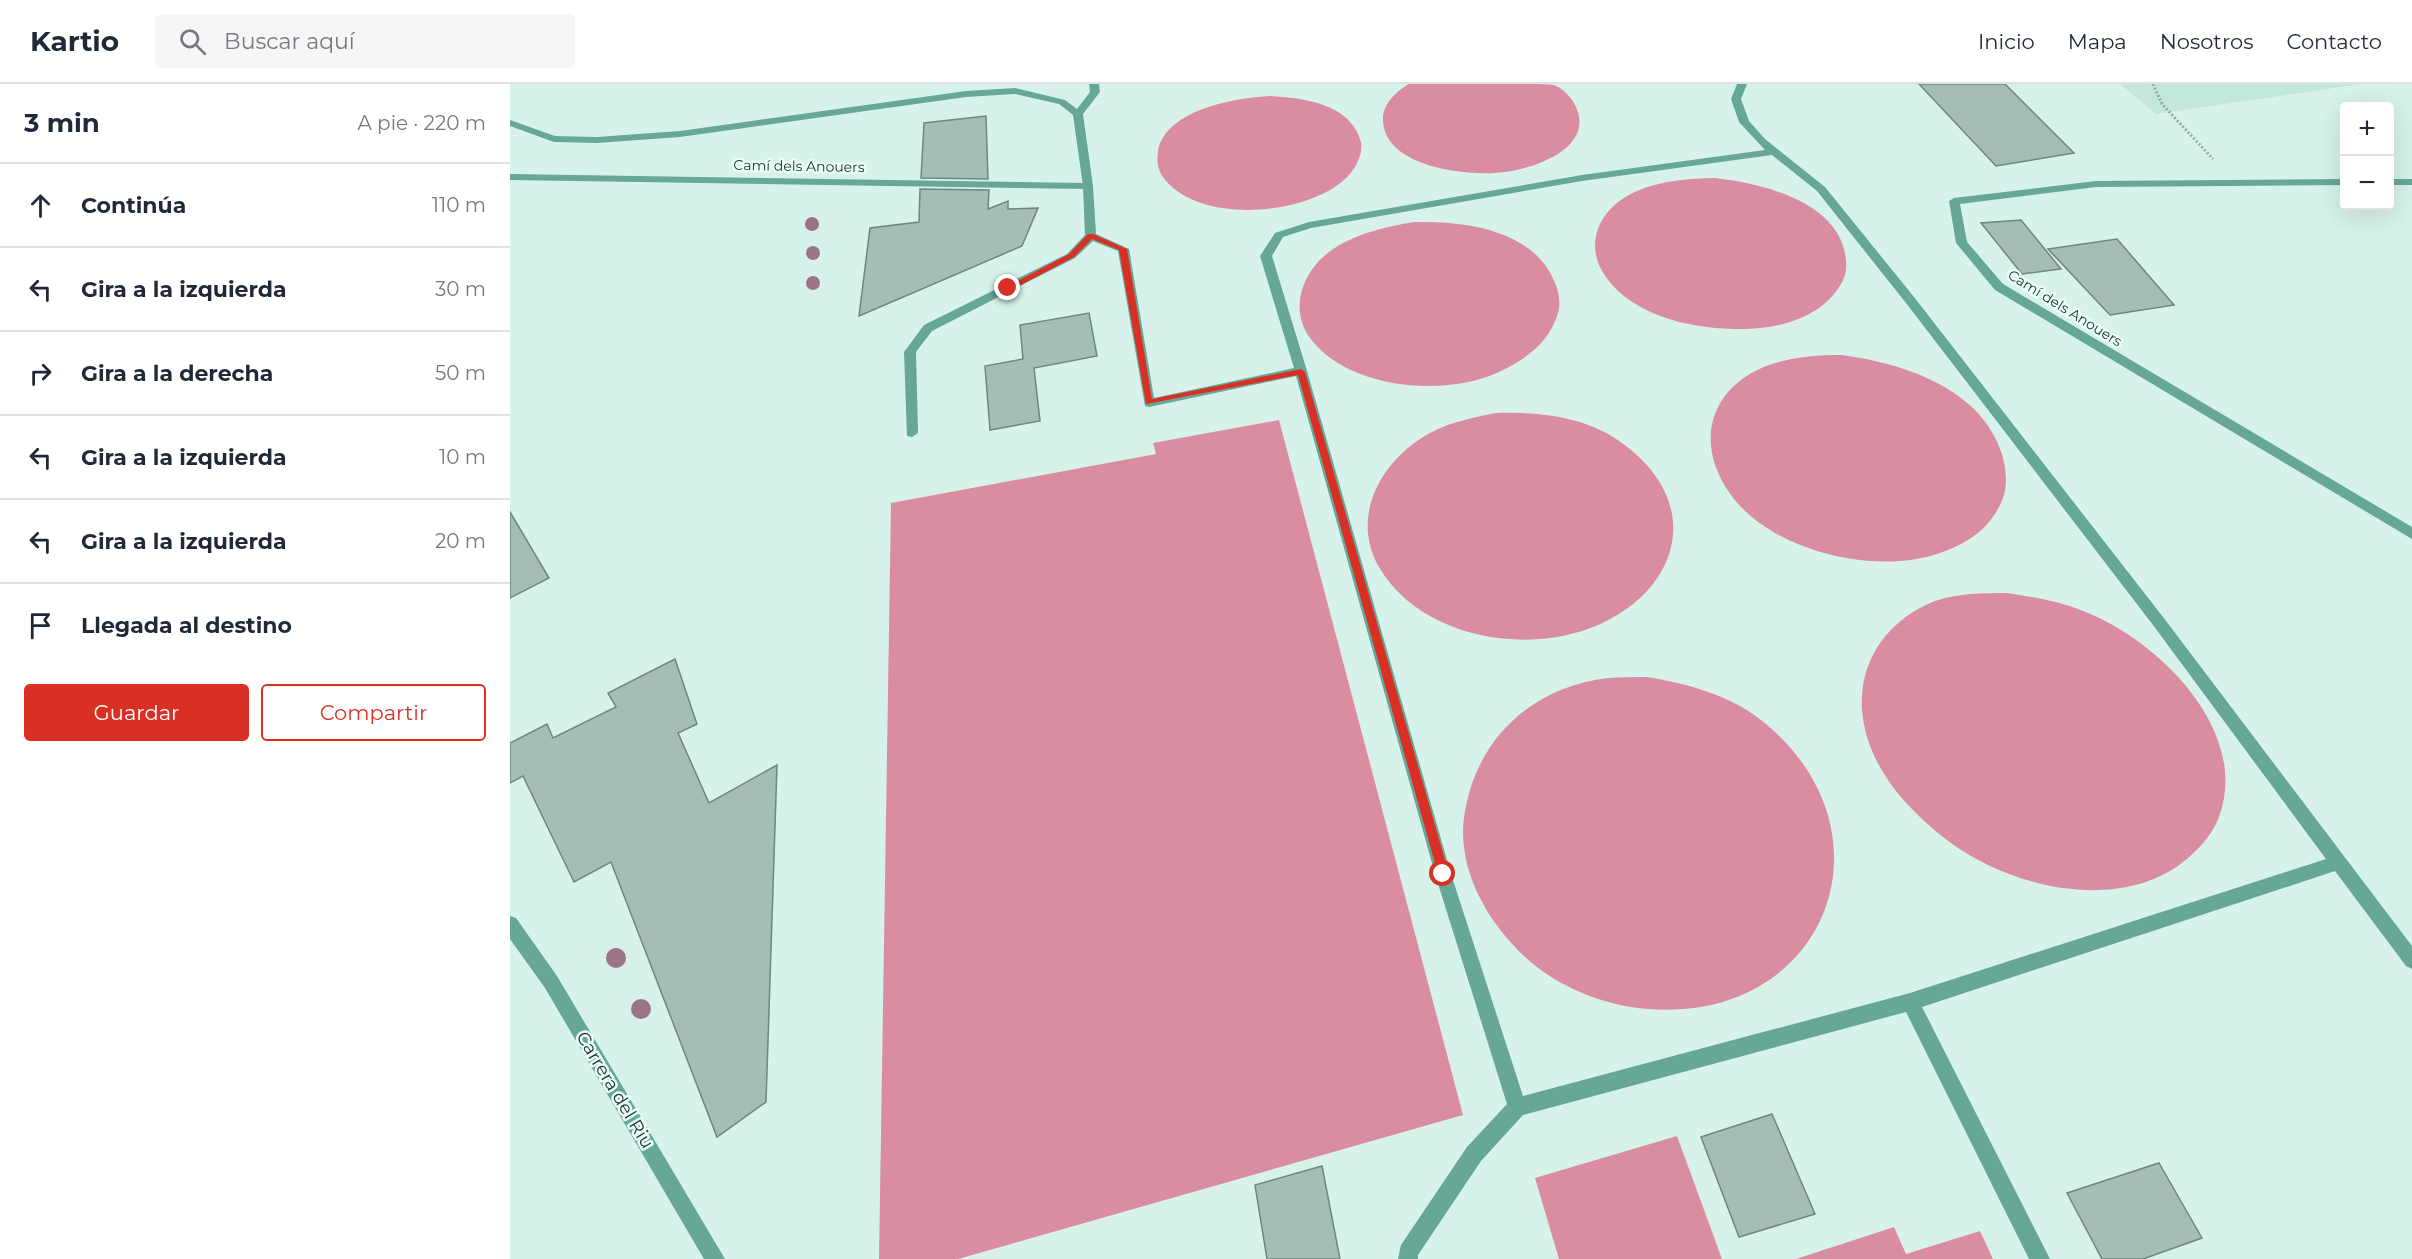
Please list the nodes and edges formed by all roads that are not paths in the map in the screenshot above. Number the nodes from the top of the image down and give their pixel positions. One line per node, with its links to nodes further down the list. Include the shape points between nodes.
1 (1094, 84): 3 (street, via 1095,92)
2 (1742, 84): 5 (street, via 1737,99 1744,122)
3 (1078, 114): 4 (street, via 1062,102 1015,91 966,94 680,134 597,140 554,139); 10 (street)
4 (510, 123)
5 (1775, 152): 12 (street, via 1582,178 1309,225 1279,235 1266,256); 15 (street, via 1821,189 1910,300 2158,621)
6 (510, 177): 10 (street, Camí dels Anouers)
7 (2340, 182): 14 (street, Camí dels Anouers, via 2096,184 1954,201 1962,243 1999,286)
8 (2394, 182): 9 (street)
9 (2412, 182)
10 (1088, 186): 11 (street)
11 (1091, 236): 12 (street, via 1123,249 1149,402); 13 (street, via 1071,256 928,328 910,352)
12 (1301, 372): 19 (street, via 1443,874)
13 (912, 433)
14 (2412, 534)
15 (2337, 863): 17 (street); 18 (street)
16 (510, 924): 20 (street, Carrera del Riu, via 551,982)
17 (2412, 960)
18 (1910, 1002): 19 (street); 22 (street)
19 (1517, 1107): 21 (street, via 1473,1154 1408,1252)
20 (715, 1259)
21 (1408, 1259)
22 (2040, 1259)

